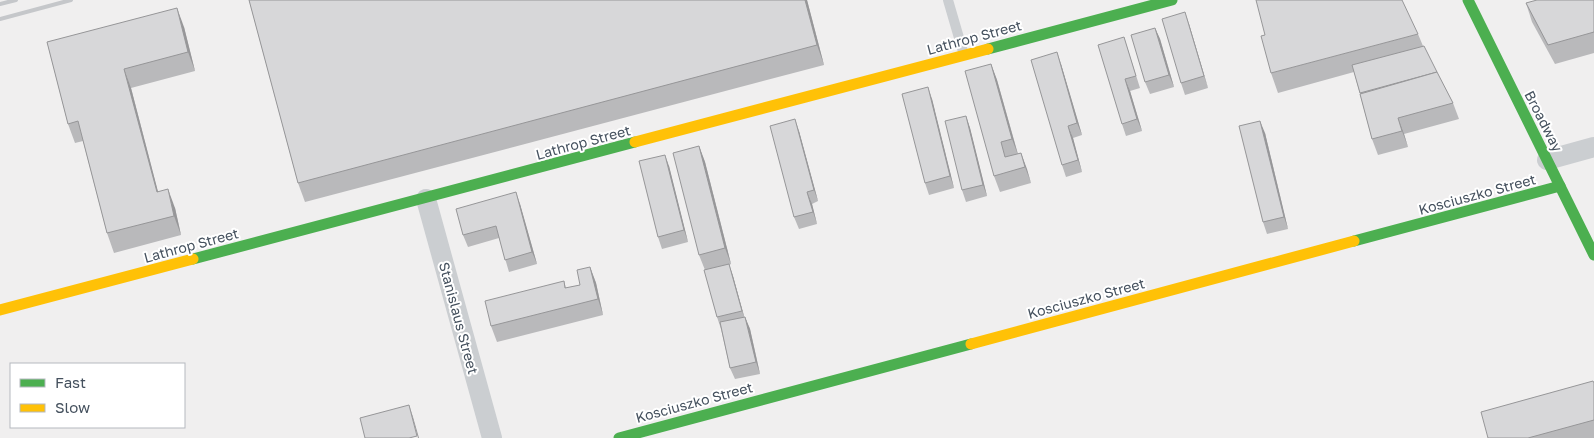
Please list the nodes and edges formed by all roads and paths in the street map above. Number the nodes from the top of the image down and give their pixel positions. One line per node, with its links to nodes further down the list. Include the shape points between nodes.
1 (948, 0): 4 (lane)
2 (1172, 0): 4 (street, Lathrop Street)
3 (1468, 0): 6 (street, Broadway)
4 (964, 56): 8 (street, Lathrop Street)
5 (1594, 148): 6 (street)
6 (1547, 160): 7 (street, Broadway)
7 (1560, 186): 9 (street, Broadway); 12 (street, Kosciuszko Street)
8 (426, 199): 10 (street, Lathrop Street); 11 (street, Stanislaus Street)
9 (1594, 254)
10 (0, 310)
11 (492, 438)
12 (619, 438)

